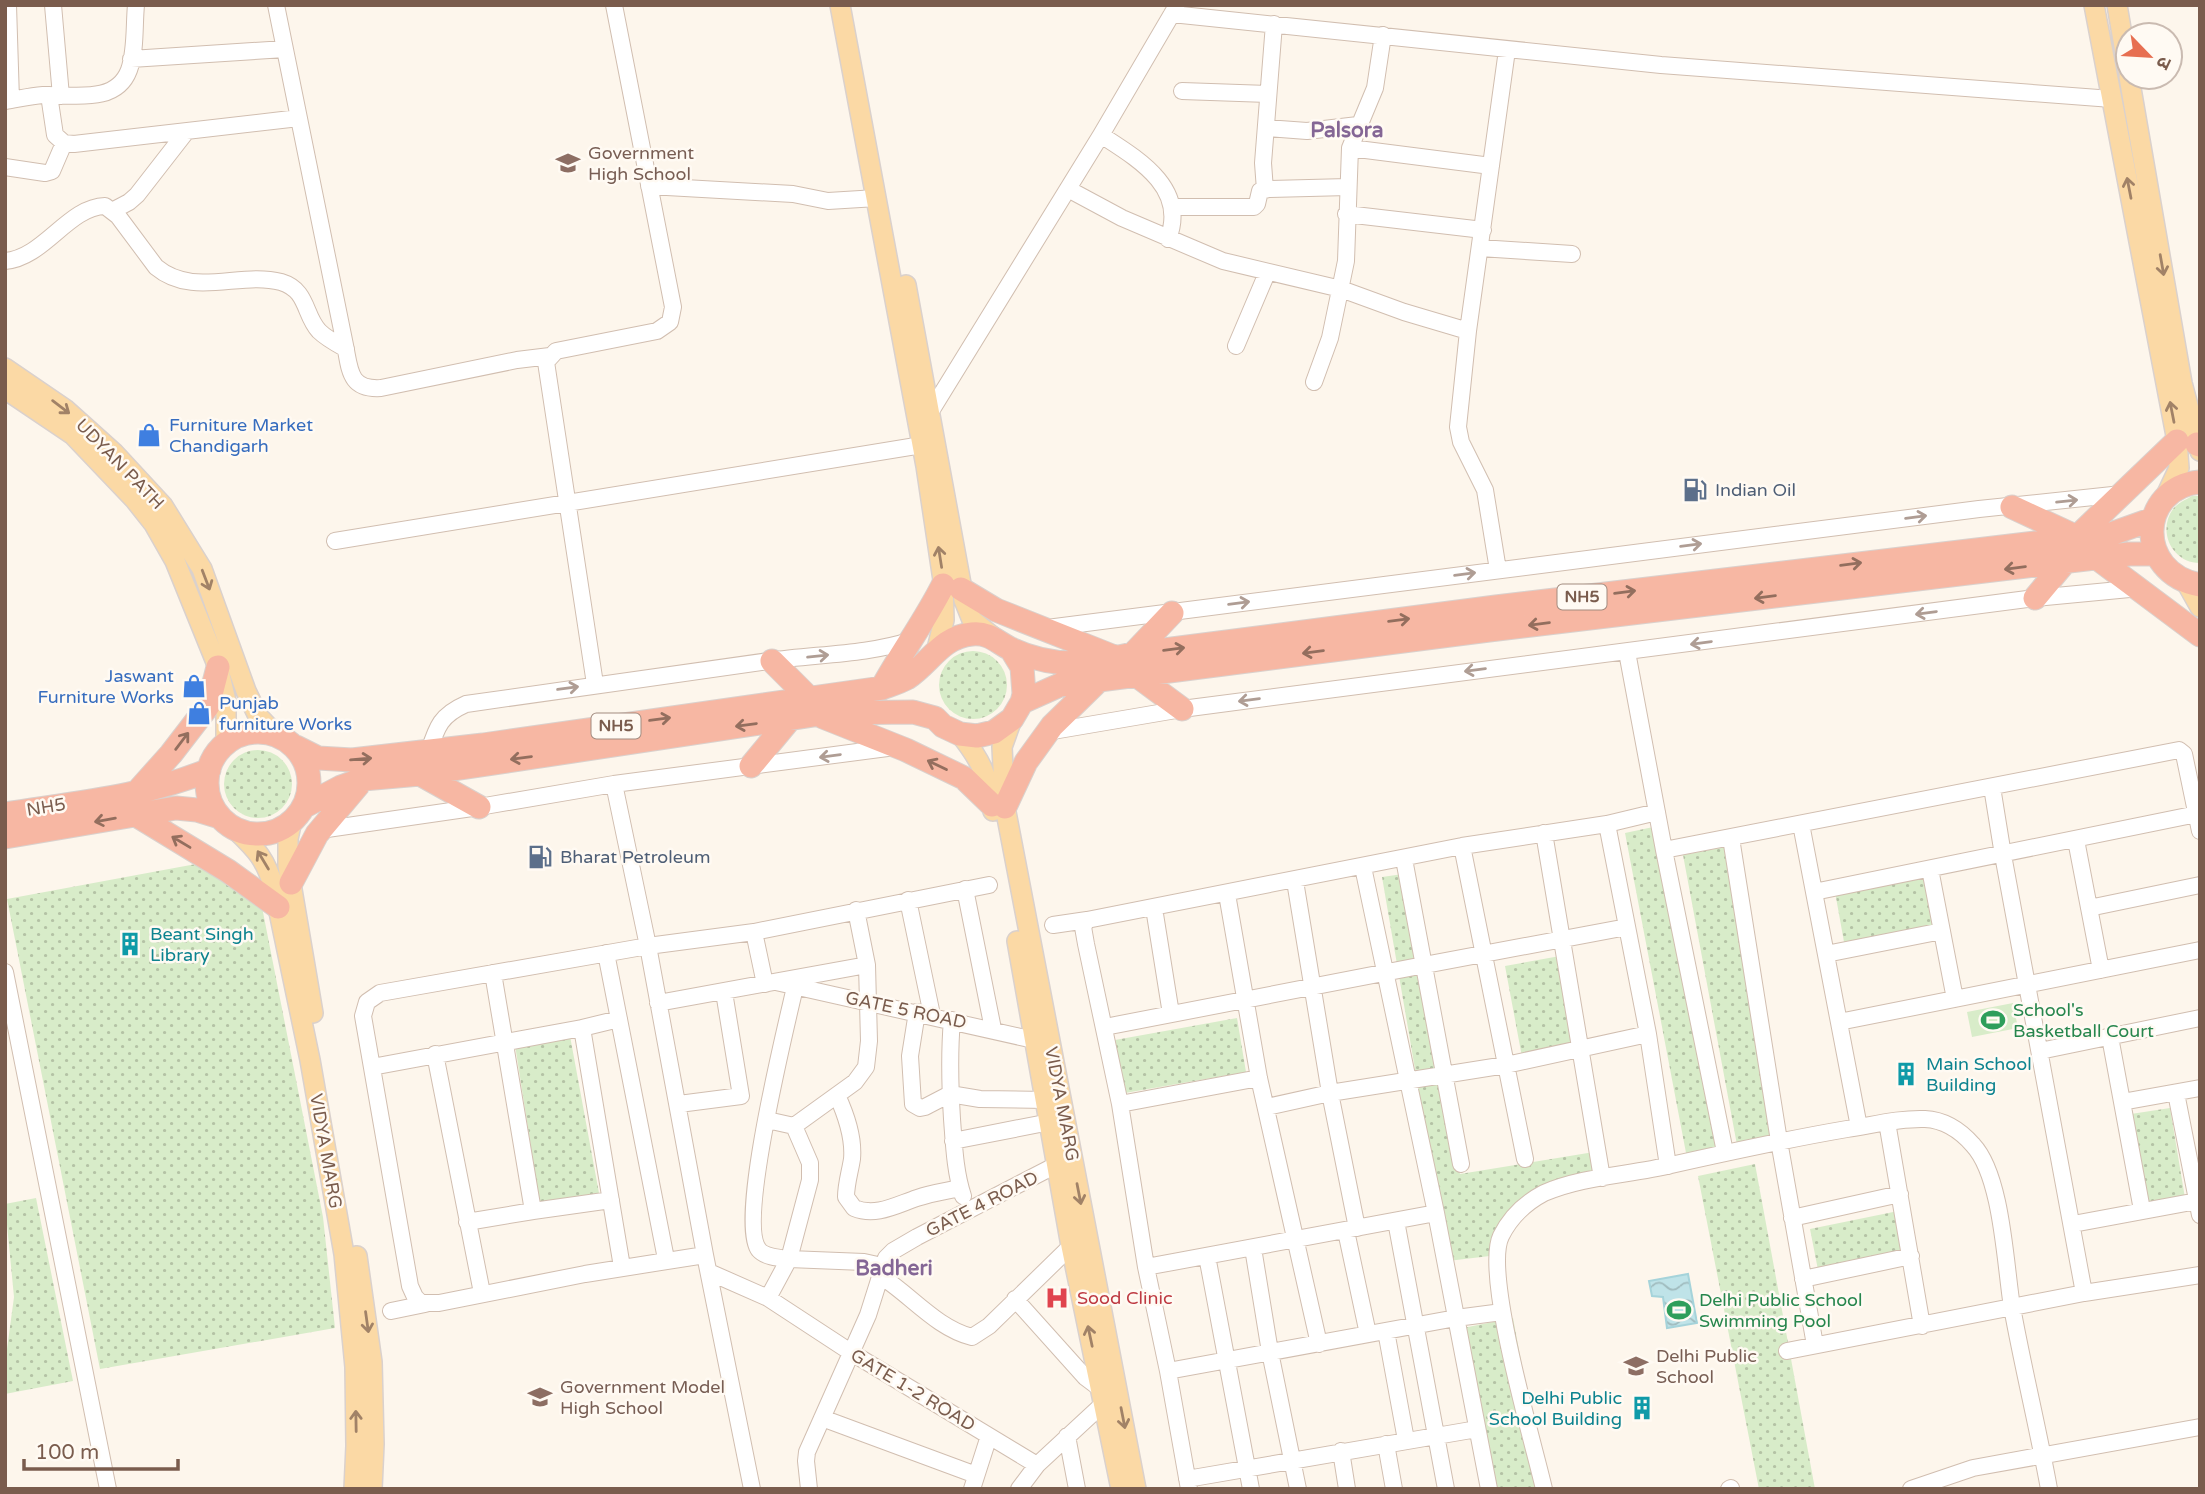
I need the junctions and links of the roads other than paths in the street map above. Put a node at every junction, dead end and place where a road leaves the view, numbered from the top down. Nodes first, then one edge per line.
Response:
1 (8, 5) edge
2 (53, 5) edge
3 (136, 5) edge
4 (276, 5) edge
5 (614, 5) edge
6 (840, 5) edge
7 (852, 5) edge
8 (2094, 5) edge
9 (1175, 10) edge
10 (1274, 24) junction
11 (1383, 36) junction
12 (285, 48) junction
13 (1507, 50) junction
14 (131, 58) junction
15 (1182, 91) dead end
16 (2131, 91) edge
17 (1268, 94) junction
18 (55, 96) junction
19 (2112, 99) junction
20 (8, 100) edge
21 (299, 118) junction
22 (1358, 125) junction
23 (1266, 128) junction
24 (186, 132) junction
25 (1101, 135) junction
26 (64, 143) junction
27 (1350, 148) junction
28 (1491, 166) junction
29 (5, 167) edge
30 (649, 186) junction
31 (1348, 187) junction
32 (1068, 189) junction
33 (1265, 190) junction
34 (877, 198) junction
35 (1172, 207) junction
36 (112, 211) junction
37 (1346, 214) junction
38 (1483, 230) junction
39 (1168, 239) junction
40 (1480, 248) junction
41 (1572, 254) dead end
42 (5, 261) edge
43 (1267, 273) junction
44 (1341, 289) junction
45 (1468, 331) junction
46 (1236, 346) dead end
47 (346, 349) junction
48 (550, 356) junction
49 (5, 368) edge
50 (1314, 382) dead end
51 (5, 389) edge
52 (924, 413) junction
53 (922, 445) junction
54 (2193, 445) edge
55 (2200, 482) edge
56 (2122, 494) junction
57 (569, 502) junction
58 (2012, 506) junction
59 (2158, 510) junction
60 (2077, 537) junction
61 (335, 541) dead end
62 (2156, 555) junction
63 (2097, 558) junction
64 (2064, 562) junction
65 (1499, 570) junction
66 (2193, 583) edge
67 (952, 587) junction
68 (2140, 588) junction
69 (2035, 598) junction
70 (2200, 607) edge
71 (1172, 613) junction
72 (1044, 628) junction
73 (2200, 635) edge
74 (912, 640) junction
75 (1002, 643) junction
76 (1627, 652) junction
77 (933, 654) junction
78 (772, 661) junction
79 (1129, 662) junction
80 (218, 667) junction
81 (1099, 680) junction
82 (595, 684) junction
83 (882, 688) junction
84 (813, 706) junction
85 (1182, 709) junction
86 (1017, 710) junction
87 (790, 719) junction
88 (1047, 732) junction
89 (960, 734) junction
90 (286, 741) junction
91 (226, 743) junction
92 (898, 747) junction
93 (429, 751) junction
94 (751, 766) junction
95 (209, 770) junction
96 (420, 775) junction
97 (363, 779) junction
98 (614, 784) junction
99 (1992, 787) junction
100 (136, 803) junction
101 (998, 806) junction
102 (479, 807) junction
103 (1657, 812) junction
104 (5, 814) edge
105 (297, 814) junction
106 (2197, 814) junction
107 (228, 824) junction
108 (1606, 824) junction
109 (1801, 824) junction
110 (320, 830) junction
111 (2200, 831) edge
112 (1544, 834) junction
113 (5, 837) edge
114 (1731, 838) junction
115 (2076, 840) junction
116 (1462, 846) junction
117 (1664, 850) junction
118 (2003, 855) junction
119 (1404, 859) junction
120 (1363, 867) junction
121 (1930, 869) junction
122 (1295, 881) junction
123 (291, 884) junction
124 (989, 885) dead end
125 (2200, 885) edge
126 (965, 889) junction
127 (1814, 892) junction
128 (1227, 894) junction
129 (908, 900) junction
130 (278, 907) junction
131 (1154, 908) junction
132 (2089, 908) junction
133 (856, 910) junction
134 (1087, 920) junction
135 (1053, 925) dead end
136 (1627, 927) junction
137 (1942, 931) junction
138 (754, 932) junction
139 (1560, 939) junction
140 (648, 946) junction
141 (2200, 950) edge
142 (606, 953) junction
143 (1826, 954) junction
144 (1483, 955) junction
145 (867, 965) junction
146 (1424, 966) junction
147 (2101, 970) junction
148 (5, 972) edge
149 (493, 973) junction
150 (1386, 974) junction
151 (771, 983) junction
152 (2027, 985) junction
153 (795, 987) junction
154 (1313, 988) junction
155 (724, 992) junction
156 (1247, 998) junction
157 (1955, 999) junction
158 (868, 1001) junction
159 (658, 1003) junction
160 (925, 1014) junction
161 (1171, 1014) junction
162 (2200, 1018) edge
163 (619, 1019) junction
164 (952, 1020) junction
165 (1839, 1022) junction
166 (1105, 1027) junction
167 (582, 1028) junction
168 (993, 1029) junction
169 (1648, 1034) junction
170 (2110, 1037) junction
171 (1034, 1040) junction
172 (503, 1043) junction
173 (1579, 1048) junction
174 (2040, 1051) junction
175 (435, 1054) junction
176 (1506, 1065) junction
177 (372, 1068) junction
178 (1444, 1074) junction
179 (1259, 1078) junction
180 (1408, 1079) junction
181 (2200, 1088) edge
182 (1330, 1093) junction
183 (2176, 1093) junction
184 (950, 1094) junction
185 (837, 1095) junction
186 (1046, 1100) junction
187 (2122, 1102) junction
188 (679, 1104) junction
189 (1120, 1104) junction
190 (1267, 1107) junction
191 (767, 1120) junction
192 (1050, 1122) junction
193 (1887, 1122) junction
194 (794, 1126) junction
195 (1859, 1127) junction
196 (953, 1141) junction
197 (1779, 1141) junction
198 (1725, 1152) junction
199 (1525, 1159) dead end
200 (1058, 1164) junction
201 (1461, 1164) dead end
202 (1668, 1166) junction
203 (1602, 1178) junction
204 (960, 1188) junction
205 (1900, 1195) junction
206 (611, 1200) junction
207 (2198, 1208) edge
208 (2142, 1210) junction
209 (533, 1211) junction
210 (967, 1212) junction
211 (1436, 1213) junction
212 (1792, 1218) junction
213 (1396, 1221) junction
214 (467, 1222) junction
215 (2073, 1224) junction
216 (1351, 1229) junction
217 (1294, 1240) junction
218 (1071, 1246) junction
219 (1253, 1248) junction
220 (705, 1255) junction
221 (1207, 1256) junction
222 (1911, 1256) junction
223 (666, 1259) junction
224 (789, 1259) junction
225 (622, 1267) junction
226 (1146, 1267) junction
227 (881, 1271) junction
228 (709, 1272) junction
229 (2200, 1275) edge
230 (1803, 1279) junction
231 (482, 1293) junction
232 (2084, 1293) junction
233 (768, 1298) junction
234 (1014, 1300) junction
235 (425, 1304) junction
236 (2012, 1308) junction
237 (391, 1311) dead end
238 (1502, 1311) junction
239 (1456, 1318) junction
240 (1414, 1326) junction
241 (1922, 1326) junction
242 (1386, 1331) junction
243 (1368, 1334) junction
244 (1319, 1344) junction
245 (1815, 1345) junction
246 (1787, 1351) dead end
247 (1270, 1352) junction
248 (852, 1353) junction
249 (1227, 1361) junction
250 (1168, 1371) junction
251 (1103, 1396) junction
252 (822, 1418) junction
253 (2200, 1427) edge
254 (1478, 1429) junction
255 (1437, 1435) junction
256 (989, 1436) junction
257 (1068, 1436) junction
258 (1406, 1440) junction
259 (1385, 1444) junction
260 (1340, 1451) junction
261 (2043, 1454) junction
262 (1293, 1461) junction
263 (1037, 1465) junction
264 (1247, 1469) junction
265 (974, 1482) edge
266 (1188, 1484) edge
267 (108, 1489) edge
268 (354, 1489) edge
269 (372, 1489) edge
270 (752, 1489) edge
271 (809, 1489) edge
272 (1019, 1489) edge
273 (1077, 1489) edge
274 (1121, 1489) edge
275 (1136, 1489) edge
276 (1251, 1489) edge
277 (1298, 1489) edge
278 (1346, 1489) edge
279 (1394, 1489) edge
280 (1446, 1489) edge
281 (1489, 1489) edge
282 (1544, 1489) edge
283 (1911, 1489) edge
284 (2049, 1489) edge

1 - 20 street
2 - 18 street
3 - 14 street
4 - 12 street
5 - 30 street
6 - 34 main road
7 - 52 main road
8 - 19 main road
9 - 10 street
9 - 25 street
10 - 11 street
10 - 17 street
11 - 13 street
11 - 22 street
12 - 14 street
12 - 21 street
13 - 19 street
13 - 28 street
14 - 18 street
15 - 17 street
16 -> 54 main road
17 - 23 street
18 - 20 street
18 - 26 street
54 -> 19 main road
21 - 24 street
21 - 47 street
22 - 23 street
22 - 27 street
23 - 33 street
24 - 26 street
24 - 36 street
25 - 32 street
25 - 35 street
26 - 29 street
27 - 28 street
27 - 31 street
28 - 38 street
30 - 34 street
30 - 48 street
31 - 33 street
31 - 37 street
32 - 39 street
32 - 52 street
33 - 35 street
34 - 52 main road
35 - 39 street
36 - 42 street
36 - 47 street
37 - 38 street
37 - 44 street
38 - 40 street
39 - 43 street
40 - 41 street
40 - 45 street
43 - 44 street
43 - 46 street
44 - 45 street
44 - 50 street
45 - 65 street
47 - 48 street
48 - 57 street
49 -> 90 main road, UDYAN PATH
51 - 80 main road, UDYAN PATH
52 - 53 main road
52 - 67 main road
53 - 57 street
67 -> 53 main road
54 - 56 highway
54 - 59 main road
55 - 59 highway, NH5
58 -> 56 street
56 - 60 highway
57 - 61 street
57 - 82 street
58 - 60 highway
65 -> 58 street
59 - 60 highway, NH5
59 - 62 highway
79 -> 60 highway, NH5
62 - 63 highway, NH5
62 - 66 highway
63 - 64 highway, NH5
63 - 68 highway
64 - 69 highway
64 -> 79 highway, NH5
71 -> 65 street
66 - 70 main road
67 - 72 highway
67 - 74 highway
67 - 75 main road
67 - 77 main road
68 - 69 street
68 - 73 highway
69 -> 76 street
71 - 72 street
71 - 79 highway
72 - 79 highway
78 -> 74 street
74 - 83 highway
75 - 77 highway, NH5
75 - 79 highway, NH5
75 - 86 highway
76 -> 85 street
76 - 103 street
77 - 83 highway, NH5
78 - 82 street
78 - 84 highway
79 - 81 highway, NH5
79 - 85 highway
80 - 91 main road, UDYAN PATH
100 -> 80 highway
81 - 86 highway, NH5
81 - 88 highway
93 -> 82 street
83 - 84 highway, NH5
84 - 87 highway, NH5 / NH5
84 - 89 highway, NH5 / NH5
84 - 92 highway
93 -> 84 highway, NH5
85 - 88 street
86 - 89 highway, NH5
86 - 101 main road, VIDYA MARG
87 - 94 highway
87 -> 96 highway, NH5 / NH5
88 - 101 highway
89 - 101 main road, VIDYA MARG
90 - 91 highway, NH5
90 -> 93 highway, NH5
90 - 105 highway
91 - 95 highway
92 -> 94 street
101 -> 92 highway
94 - 98 street
95 - 100 highway, NH5 / NH5
95 - 107 highway
96 - 97 highway, NH5 / NH5
96 - 102 highway
97 - 105 highway, NH5 / NH5
97 - 110 highway
98 - 102 street
98 - 140 street
99 - 106 street
99 - 109 street
99 - 118 street
100 - 104 highway, NH5 / NH5
100 - 107 highway, NH5 / NH5
100 -> 113 highway, NH5 / NH5
130 -> 100 highway
101 - 171 main road, VIDYA MARG
101 -> 275 main road, VIDYA MARG
102 - 110 street
103 - 108 street
103 - 117 street
105 - 107 highway, NH5
105 - 123 main road, VIDYA MARG
106 - 111 street
106 - 115 street
130 -> 107 main road, VIDYA MARG
108 - 112 street
108 - 136 street
109 - 114 street
109 - 127 street
110 - 123 highway
112 - 116 street
112 - 139 street
114 - 117 street
114 - 197 street
115 - 118 street
115 - 132 street
116 - 119 street
116 - 144 street
117 - 198 street
118 - 121 street
118 - 152 street
119 - 120 street
119 - 146 street
120 - 122 street
120 - 150 street
121 - 127 street
121 - 137 street
122 - 128 street
122 - 154 street
123 -> 269 main road, VIDYA MARG
124 - 126 street
125 - 132 street
126 - 129 street
126 - 168 street
127 - 143 street
128 - 131 street
128 - 156 street
129 - 133 street
129 - 160 street
268 -> 130 main road, VIDYA MARG
131 - 134 street
131 - 161 street
132 - 147 street
133 - 138 street
133 - 145 street
134 - 135 street
134 - 166 street
136 - 139 street
136 - 169 street
137 - 143 street
137 - 157 street
138 - 140 street
138 - 151 street
139 - 144 street
139 - 173 street
140 - 142 street
140 - 159 street
141 - 147 street
142 - 149 street
142 - 163 street
143 - 165 street
144 - 146 street
144 - 176 street
145 - 151 street
145 - 158 street
146 - 150 street
146 - 178 street
147 - 152 street
148 - 267 street
149 - 172 street
149 - 177 street
150 - 154 street
150 - 180 street
151 - 153 street, GATE 5 ROAD
151 - 155 street
152 - 157 street
152 - 174 street
153 - 158 street, GATE 5 ROAD
153 - 191 street
154 - 156 street
154 - 182 street
155 - 159 street
155 - 188 street
156 - 161 street
156 - 179 street
157 - 165 street
158 - 160 street, GATE 5 ROAD
158 - 185 street
159 - 188 street
160 - 164 street, GATE 5 ROAD
160 - 184 street
161 - 166 street
162 - 170 street
163 - 167 street
163 - 223 street
164 - 168 street, GATE 5 ROAD
164 - 184 street
165 - 195 street
166 - 189 street
167 - 172 street
167 - 206 street
168 - 171 street, GATE 5 ROAD
169 - 173 street
169 - 202 street
170 - 174 street
170 - 187 street
171 - 186 main road, VIDYA MARG
172 - 175 street
172 - 209 street
173 - 176 street
173 - 203 street
174 - 215 street
175 - 177 street
175 - 214 street
176 - 178 street
176 - 199 street
177 - 235 street
178 - 180 street
178 - 201 street
179 - 189 street
179 - 190 street
180 - 182 street
180 - 211 street
181 - 183 street
182 - 190 street
182 - 216 street
183 - 187 street
183 - 207 street
184 - 186 street
184 - 196 street
185 - 194 street
185 - 204 street
186 - 192 main road, VIDYA MARG
187 - 208 street
188 - 220 street
189 - 226 street
190 - 217 street
191 - 194 street
191 - 224 street
192 - 196 street
192 - 200 main road, VIDYA MARG
193 - 195 street
193 - 205 street
193 - 236 street
194 - 224 street
195 - 197 street
196 - 204 street
197 - 198 street
197 - 212 street
198 - 202 street
200 - 210 street, GATE 4 ROAD
200 - 218 main road, VIDYA MARG
202 - 203 street
203 - 238 street
204 - 210 street
205 - 212 street
205 - 222 street
206 - 209 street
206 - 225 street
207 - 208 street
208 - 215 street
209 - 214 street
210 - 227 street, GATE 4 ROAD
211 - 213 street
211 - 239 street
212 - 230 street
213 - 216 street
213 - 240 street
214 - 231 street
215 - 232 street
216 - 217 street
216 - 243 street
217 - 219 street
217 - 244 street
218 - 234 street
251 -> 218 main road, VIDYA MARG
219 - 221 street
219 - 247 street
220 - 223 street
220 - 228 street
221 - 226 street
221 - 249 street
222 - 230 street
222 - 241 street
223 - 225 street
224 - 227 street
224 - 233 street
225 - 231 street
226 - 250 street
227 - 234 street
227 - 248 street
228 - 233 street, GATE 1-2 ROAD
228 - 270 street
229 - 232 street
230 - 245 street
231 - 235 street
232 - 236 street
233 - 248 street, GATE 1-2 ROAD
234 - 251 street
235 - 237 street
236 - 241 street
236 - 261 street
238 - 239 street
238 - 282 street
239 - 240 street
239 - 254 street
240 - 242 street
240 - 255 street
241 - 245 street
242 - 243 street
242 - 258 street
243 - 244 street
244 - 247 street
245 - 246 street
247 - 249 street
247 - 262 street
248 - 252 street
248 - 256 street, GATE 1-2 ROAD
249 - 250 street
249 - 264 street
250 - 266 street
251 - 257 street
251 - 274 main road, VIDYA MARG
252 - 265 street
252 - 271 street
253 - 261 street
254 - 255 street
254 - 281 street
255 - 258 street
255 - 280 street
256 - 263 street, GATE 1-2 ROAD
256 - 265 street
257 - 263 street
257 - 273 street
258 - 259 street
259 - 260 street
259 - 279 street
260 - 262 street
260 - 278 street
261 - 283 street
261 - 284 street
262 - 264 street
262 - 277 street
263 - 272 street
264 - 266 street
264 - 276 street

